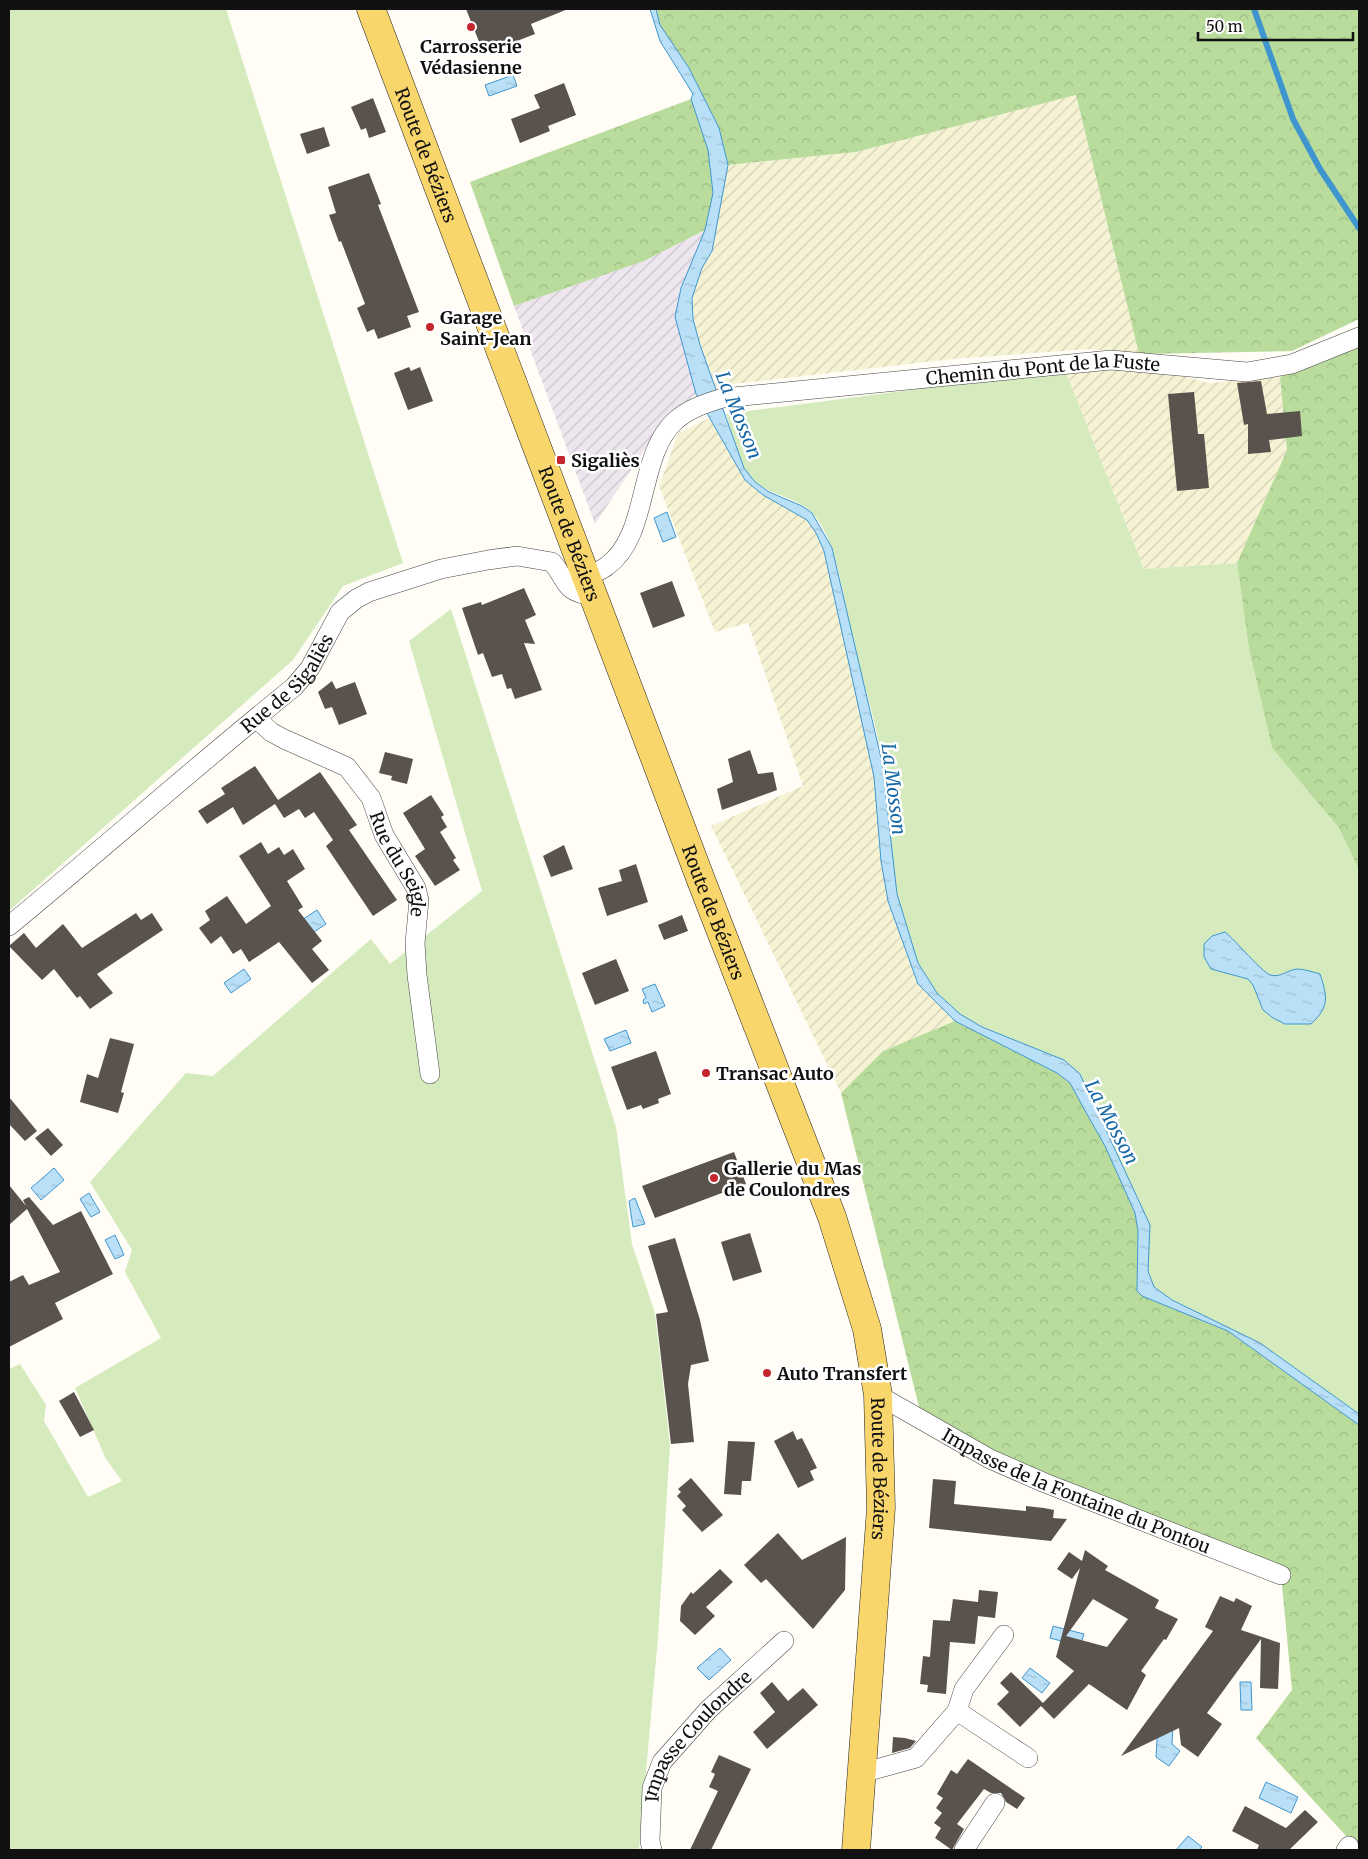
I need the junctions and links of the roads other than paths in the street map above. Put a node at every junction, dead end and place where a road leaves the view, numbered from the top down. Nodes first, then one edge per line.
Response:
1 (370, 9) edge
2 (1359, 337) edge
3 (589, 586) junction
4 (256, 718) junction
5 (9, 926) edge
6 (430, 1074) dead end
7 (878, 1395) junction
8 (1281, 1575) dead end
9 (1004, 1635) dead end
10 (784, 1640) dead end
11 (957, 1711) junction
12 (1028, 1758) dead end
13 (862, 1773) junction
14 (995, 1803) dead end
15 (652, 1850) edge
16 (856, 1850) edge
17 (964, 1850) edge

1 - 3 main road, Route de Béziers
2 - 3 street, Chemin du Pont de la Fuste
3 - 4 street, Rue de Sigaliès
3 - 7 main road, Route de Béziers
4 - 5 street, Rue de Sigaliès
4 - 6 street, Rue du Seigle
7 - 8 street, Impasse de la Fontaine du Pontou
7 - 13 main road, Route de Béziers
9 - 11 street
10 - 15 street, Impasse Coulondre
11 - 12 street
11 - 13 street
13 - 16 main road, Route de Béziers
14 - 17 street

